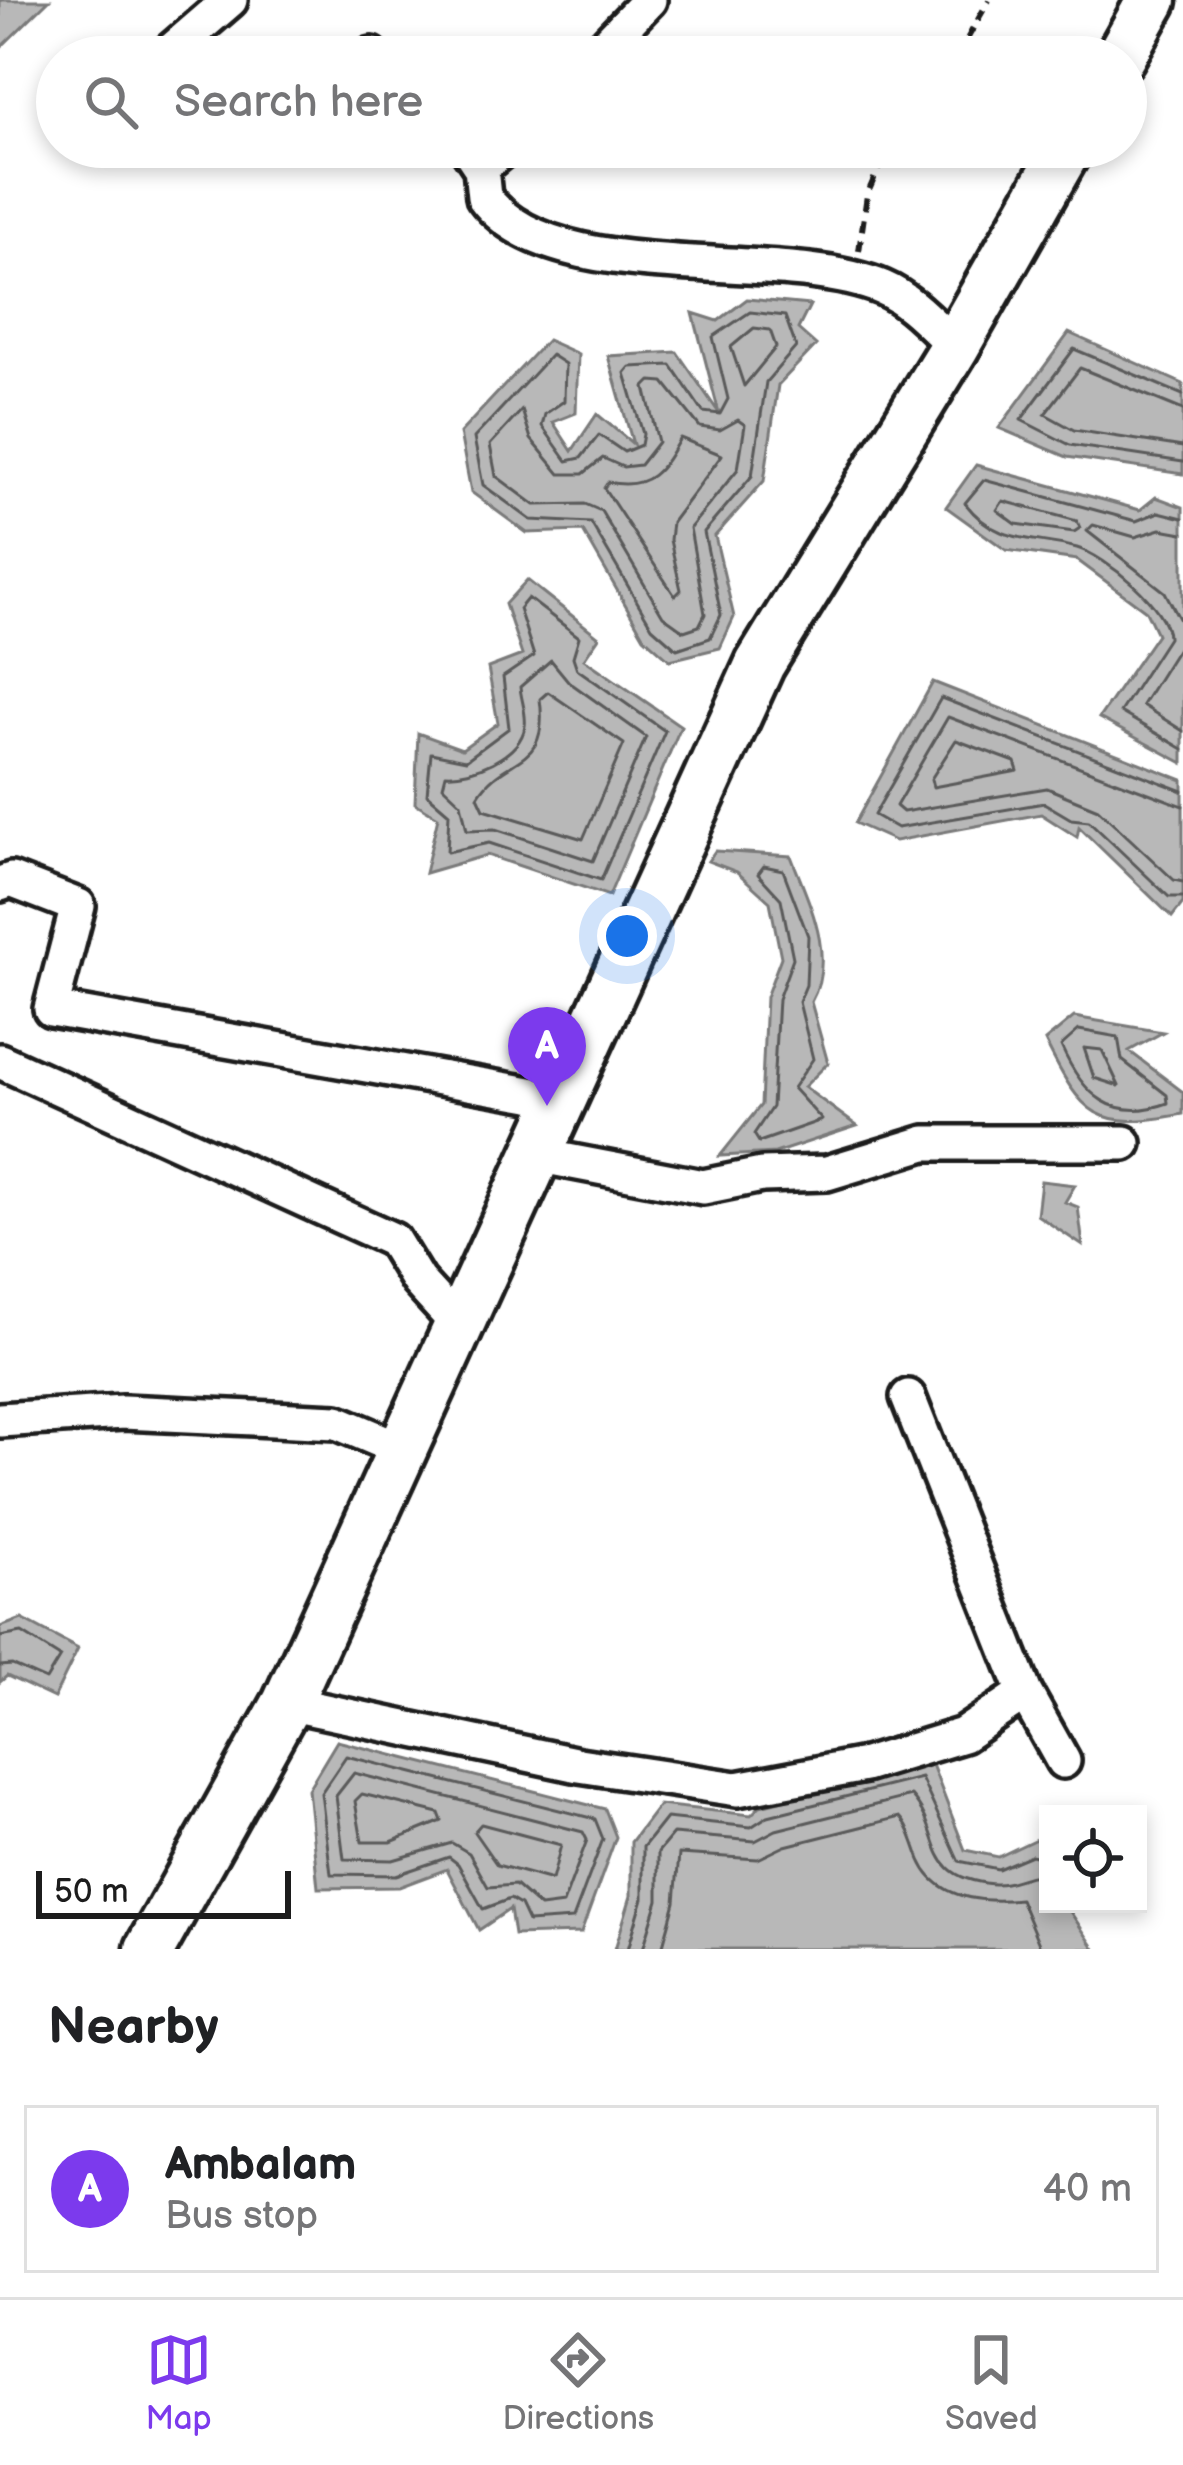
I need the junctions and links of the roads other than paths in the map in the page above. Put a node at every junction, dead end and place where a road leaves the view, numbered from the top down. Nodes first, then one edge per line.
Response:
1 (230, 0) edge
2 (649, 0) edge
3 (1152, 0) edge
4 (188, 36) edge
5 (614, 36) edge
6 (1132, 36) edge
7 (482, 168) edge
8 (1057, 168) edge
9 (956, 346) junction
10 (0, 884) edge
11 (0, 1061) edge
12 (564, 1100) junction
13 (1124, 1143) dead end
14 (536, 1156) junction
15 (461, 1328) junction
16 (908, 1396) dead end
17 (0, 1420) edge
18 (405, 1451) junction
19 (1025, 1693) junction
20 (287, 1703) junction
21 (1063, 1761) dead end
22 (150, 1949) edge

1 - 4 street
2 - 5 street
3 - 6 main road
7 - 9 street
8 - 9 main road
9 - 12 main road
10 - 12 street
11 - 15 street
12 - 14 main road
13 - 14 street
14 - 15 main road
15 - 18 main road
16 - 19 street
17 - 18 street
18 - 20 main road
19 - 20 street
19 - 21 street
20 - 22 main road

